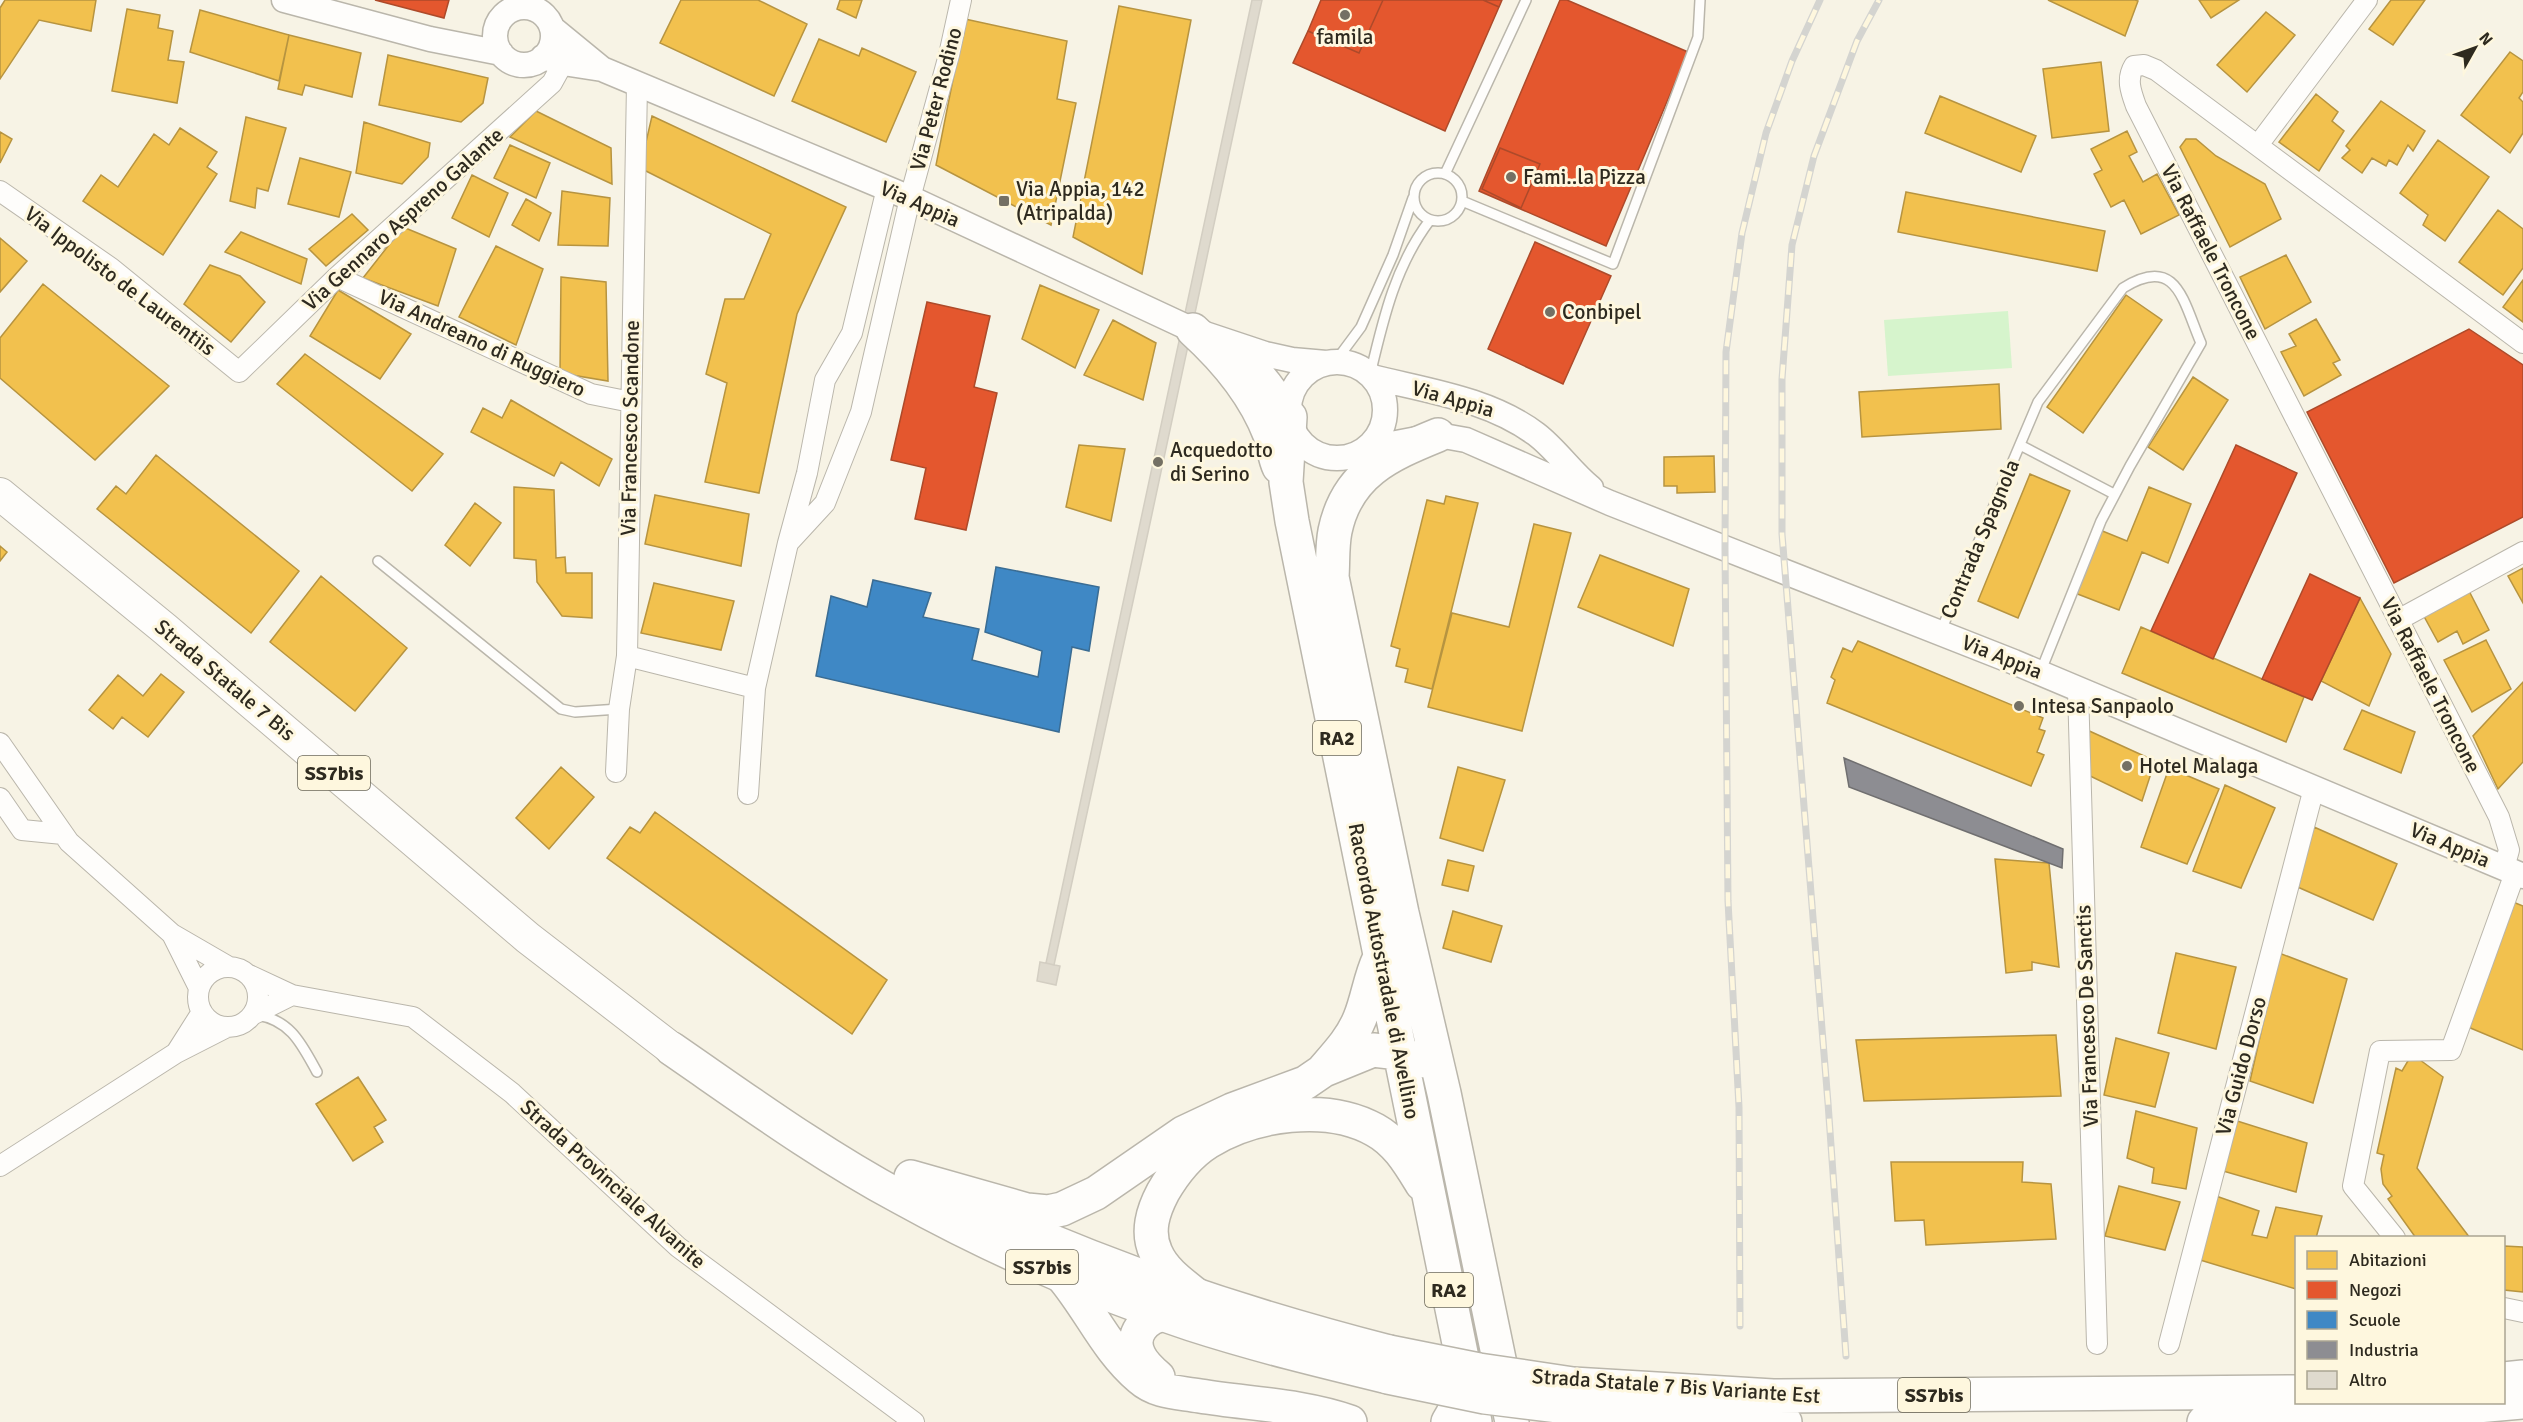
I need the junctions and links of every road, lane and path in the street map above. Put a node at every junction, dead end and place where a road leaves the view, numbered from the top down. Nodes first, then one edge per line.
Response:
1 (284, 0) edge
2 (961, 0) edge
3 (1526, 0) edge
4 (1700, 0) edge
5 (2367, 0) edge
6 (528, 4) edge
7 (500, 26) edge
8 (552, 28) junction
9 (553, 60) junction
10 (602, 69) junction
11 (637, 84) junction
12 (2258, 145) junction
13 (1445, 174) junction
14 (887, 188) junction
15 (0, 191) edge
16 (910, 198) junction
17 (1413, 198) junction
18 (1462, 201) junction
19 (1430, 220) junction
20 (337, 277) junction
21 (1193, 330) junction
22 (2523, 342) edge
23 (847, 344) junction
24 (1234, 345) junction
25 (877, 347) junction
26 (1330, 363) junction
27 (239, 372) joint
28 (1371, 376) junction
29 (631, 402) junction
30 (1290, 415) junction
31 (1438, 435) junction
32 (2020, 445) junction
33 (1362, 451) junction
34 (1286, 482) junction
35 (0, 494) edge
36 (2114, 494) junction
37 (1610, 503) junction
38 (788, 543) junction
39 (2523, 552) edge
40 (378, 561) dead end
41 (1332, 577) junction
42 (2398, 620) junction
43 (1940, 633) junction
44 (627, 656) junction
45 (2040, 673) junction
46 (755, 688) junction
47 (2078, 688) junction
48 (619, 710) junction
49 (0, 743) edge
50 (616, 772) dead end
51 (2314, 788) junction
52 (748, 794) dead end
53 (0, 798) edge
54 (63, 834) junction
55 (2514, 872) edge
56 (172, 934) junction
57 (1381, 954) junction
58 (229, 966) junction
59 (249, 975) junction
60 (199, 988) junction
61 (292, 995) junction
62 (202, 1012) junction
63 (252, 1015) junction
64 (227, 1027) junction
65 (672, 1048) joint
66 (176, 1053) junction
67 (1399, 1053) junction
68 (1324, 1070) junction
69 (317, 1072) dead end
70 (0, 1166) edge
71 (905, 1187) junction
72 (1431, 1200) junction
73 (2393, 1236) edge
74 (1062, 1276) junction
75 (1200, 1298) junction
76 (1488, 1305) junction
77 (2505, 1308) edge
78 (2523, 1312) edge
79 (1165, 1314) junction
80 (2097, 1344) dead end
81 (2169, 1344) dead end
82 (1389, 1364) junction
83 (2523, 1377) edge
84 (2505, 1379) edge
85 (1466, 1380) junction
86 (2295, 1392) edge
87 (1182, 1393) junction
88 (2523, 1402) edge
89 (2500, 1404) edge
90 (2505, 1404) edge
91 (1579, 1405) edge
92 (2290, 1420) edge
93 (914, 1422) edge
94 (1350, 1422) edge
95 (1449, 1422) edge
96 (1475, 1422) edge
97 (1512, 1422) edge
98 (1758, 1422) edge
99 (1785, 1422) edge
100 (2204, 1422) edge

1 - 7 street
2 - 16 street, Via Peter Rodino
3 - 13 lane
4 - 18 lane
5 - 12 street
6 - 7 street
6 - 8 street
7 - 9 street
8 - 9 street
8 - 10 street, Via Appia
9 - 10 street, Via Appia
9 - 20 street, Via Gennaro Aspreno Galante
10 - 11 street, Via Appia
11 - 14 street, Via Appia
11 - 29 street, Via Francesco Scandone
12 - 22 street, Via Raffaele Troncone
12 - 42 street, Via Raffaele Troncone
13 - 17 lane
13 - 18 lane
14 - 16 street, Via Appia
14 - 23 street
15 - 27 street, Via Ippolisto de Laurentiis
16 - 21 street, Via Appia
16 - 25 street, Via Peter Rodino
17 - 19 lane
17 - 26 lane
18 - 19 lane
19 - 28 lane
20 - 27 street, Via Gennaro Aspreno Galante
20 - 29 street, Via Andreano di Ruggiero
21 - 24 street, Via Appia
21 - 34 highway
23 - 25 street
23 - 38 street
24 - 26 street, Via Appia
24 - 30 street, Via Appia
25 - 38 street, Via Peter Rodino
26 - 28 street, Via Appia
26 - 30 street
28 - 33 street, Via Appia
28 - 37 street, Via Appia
29 - 44 street, Via Francesco Scandone
30 - 33 street, Via Appia
30 - 34 highway
31 - 33 street, Via Appia
31 - 37 street, Via Appia
31 - 41 highway
32 - 36 lane, Contrada Spagnola
32 - 36 lane, Contrada Spagnola
32 - 43 lane, Contrada Spagnola
33 - 41 highway
34 - 57 highway, Raccordo Autostradale di Avellino / RA2
35 - 65 main road, Strada Statale 7 Bis / SS7bis
36 - 45 lane, Contrada Spagnola
37 - 43 street, Via Appia
38 - 46 street
39 - 42 street
40 - 48 lane
41 - 76 highway, Raccordo Autostradale di Avellino / RA2
42 - 55 street, Via Raffaele Troncone
43 - 45 street, Via Appia
44 - 46 street
44 - 48 street, Via Francesco Scandone
45 - 47 street, Via Appia
46 - 52 street
47 - 51 street, Via Appia
47 - 80 street, Via Francesco De Sanctis
48 - 50 street, Via Francesco Scandone
49 - 54 street
51 - 55 street, Via Appia
51 - 81 street, Via Guido Dorso
53 - 54 street
54 - 56 street
55 - 73 street, Via Raffaele Troncone
56 - 58 street
56 - 60 street
57 - 67 highway, Raccordo Autostradale di Avellino / RA2
57 - 68 highway
58 - 59 street
58 - 60 street
59 - 61 street, Strada Provinciale Alvanite
59 - 63 street
60 - 62 street
61 - 63 street
61 - 93 street, Strada Provinciale Alvanite
62 - 64 street
62 - 66 street
63 - 64 street
63 - 69 lane
64 - 66 street
65 - 71 highway, SS7bis
66 - 70 street
67 - 68 highway
67 - 72 highway, Raccordo Autostradale di Avellino / RA2
67 - 76 highway
68 - 71 highway
71 - 74 highway, Strada Statale 7 Bis Variante Est / SS7bis
71 - 75 highway, Strada Statale 7 Bis Variante Est / SS7bis
72 - 75 highway
72 - 85 highway, Raccordo Autostradale di Avellino / RA2
74 - 79 highway, Strada Statale 7 Bis Variante Est / SS7bis
74 - 87 highway
75 - 82 highway, Strada Statale 7 Bis Variante Est / SS7bis
76 - 97 highway, Raccordo Autostradale di Avellino / RA2
77 - 78 street
79 - 82 highway, Strada Statale 7 Bis Variante Est / SS7bis
79 - 87 highway
82 - 91 highway, Strada Statale 7 Bis Variante Est / SS7bis, bridge
83 - 84 highway
85 - 95 highway
85 - 96 highway, Raccordo Autostradale di Avellino / RA2
86 - 91 highway, Strada Statale 7 Bis Variante Est / SS7bis
87 - 94 highway
88 - 90 highway
89 - 92 highway
91 - 98 highway, Strada Statale 7 Bis Variante Est / SS7bis
92 - 100 highway
98 - 99 highway, Strada Statale 7 Bis Variante Est / SS7bis

